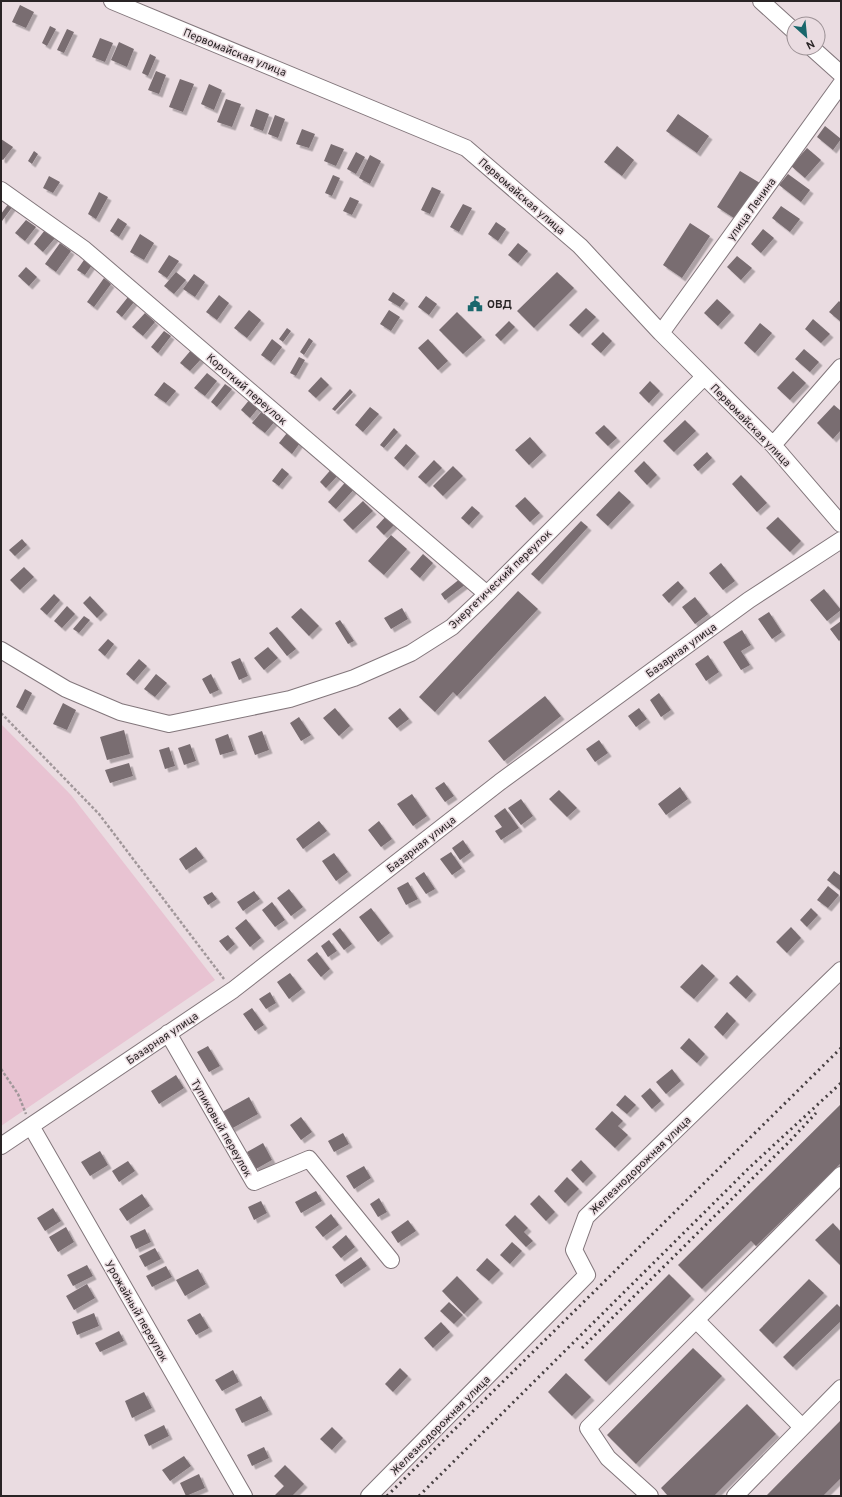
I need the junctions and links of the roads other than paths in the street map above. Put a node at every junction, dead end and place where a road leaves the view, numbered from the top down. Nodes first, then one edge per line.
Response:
1 (112, 1) edge
2 (761, 1) edge
3 (786, 24) edge
4 (821, 56) edge
5 (841, 74) edge
6 (841, 84) edge
7 (1, 190) edge
8 (661, 333) junction
9 (841, 367) edge
10 (704, 377) junction
11 (773, 445) junction
12 (841, 524) edge
13 (841, 540) edge
14 (487, 594) junction
15 (1, 650) edge
16 (841, 970) edge
17 (168, 1033) junction
18 (31, 1126) junction
19 (1, 1146) edge
20 (841, 1174) edge
21 (391, 1260) dead end
22 (696, 1320) junction
23 (841, 1388) edge
24 (802, 1427) junction
25 (244, 1496) edge
26 (369, 1496) edge
27 (650, 1496) edge
28 (735, 1496) edge

1 - 8 street, Первомайская улица
2 - 3 street
4 - 5 street
6 - 8 street, улица Ленина
7 - 14 street, Короткий переулок
8 - 10 street, Первомайская улица
9 - 11 street
10 - 11 street, Первомайская улица
10 - 14 street, Энергетический переулок
11 - 12 street, Первомайская улица
13 - 17 street, Базарная улица
14 - 15 street, Энергетический переулок
16 - 26 street, Железнодорожная улица
17 - 18 street, Базарная улица
17 - 21 street, Тупиковый переулок
18 - 19 street, Базарная улица
18 - 25 street, Урожайный переулок
20 - 22 street
22 - 24 street
22 - 27 street
23 - 24 street
24 - 28 street

